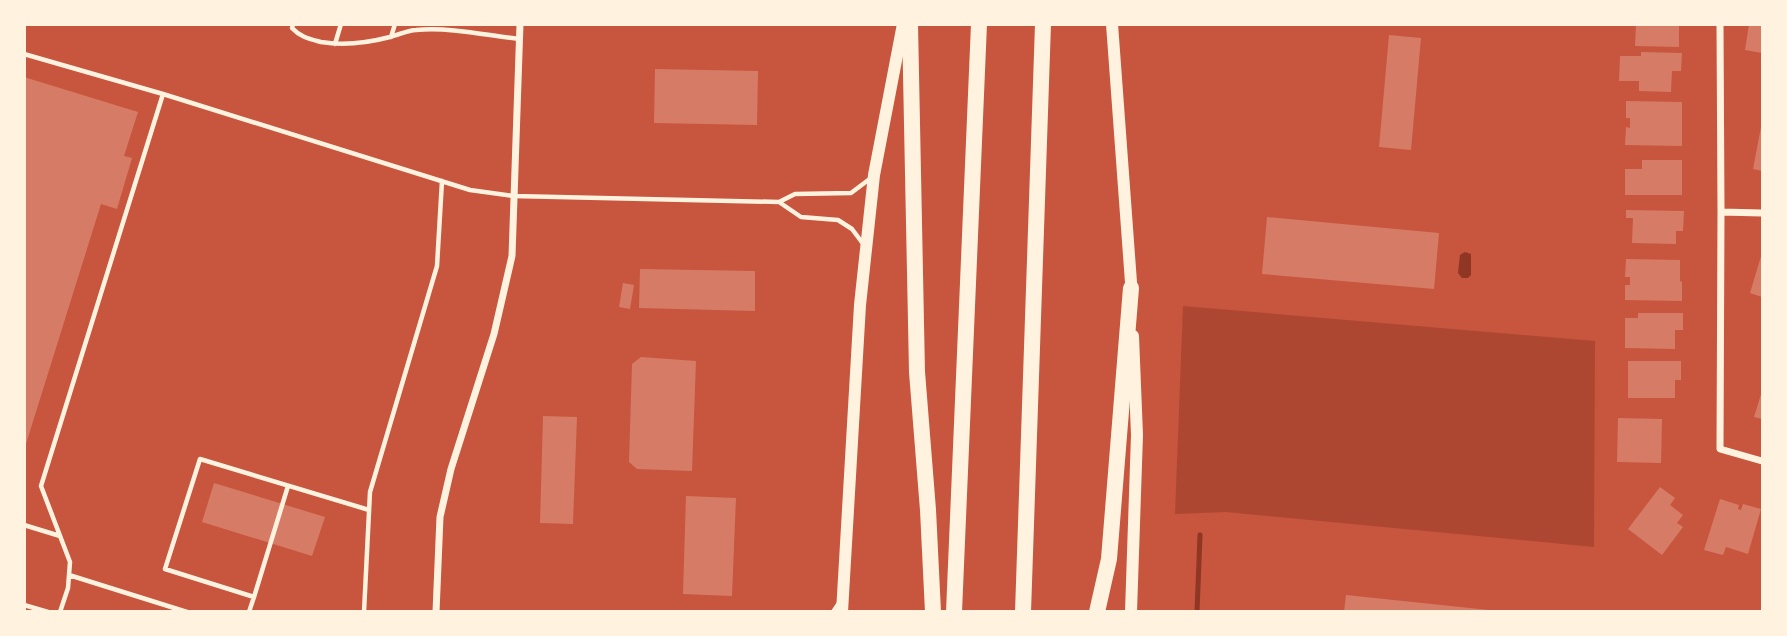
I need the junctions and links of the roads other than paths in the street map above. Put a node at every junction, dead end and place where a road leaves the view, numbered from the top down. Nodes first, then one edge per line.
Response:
1 (293, 24) edge
2 (341, 24) edge
3 (395, 24) edge
4 (520, 24) edge
5 (903, 24) edge
6 (910, 24) edge
7 (979, 24) edge
8 (1043, 24) edge
9 (1112, 24) edge
10 (1720, 24) edge
11 (449, 27) edge
12 (391, 37) junction
13 (520, 39) junction
14 (335, 44) junction
15 (24, 54) edge
16 (163, 94) junction
17 (874, 175) junction
18 (442, 181) junction
19 (514, 196) junction
20 (779, 202) junction
21 (1721, 212) junction
22 (1762, 213) edge
23 (866, 248) junction
24 (1131, 289) junction
25 (1762, 461) edge
26 (288, 486) junction
27 (369, 510) junction
28 (24, 525) edge
29 (60, 536) junction
30 (69, 575) junction
31 (843, 596) junction
32 (254, 597) junction
33 (24, 605) edge
34 (48, 611) edge
35 (60, 611) edge
36 (187, 611) edge
37 (249, 611) edge
38 (364, 611) edge
39 (436, 611) edge
40 (833, 611) edge
41 (842, 611) edge
42 (933, 611) edge
43 (954, 611) edge
44 (1023, 611) edge
45 (1097, 611) edge
46 (1131, 611) edge

1 - 14 lane
2 - 14 lane
3 - 12 lane
4 - 13 street
5 - 17 main road
6 - 42 highway
7 - 43 highway
8 - 44 highway
9 - 24 main road
10 - 21 street
11 - 12 lane
11 - 13 lane
12 - 14 lane
13 - 19 street
15 - 16 lane
16 - 18 lane
16 - 29 lane
17 - 20 lane
17 - 23 main road
18 - 19 lane
18 - 27 lane
19 - 20 lane
19 - 39 street
20 - 23 lane
21 - 22 street
21 - 25 street
23 - 31 main road
24 - 45 highway
24 - 46 main road
26 - 27 lane
26 - 32 lane
26 - 32 lane
27 - 38 lane
28 - 29 lane
29 - 30 lane
30 - 35 lane
30 - 36 lane
31 - 40 lane
31 - 41 main road
32 - 37 lane
33 - 34 lane

